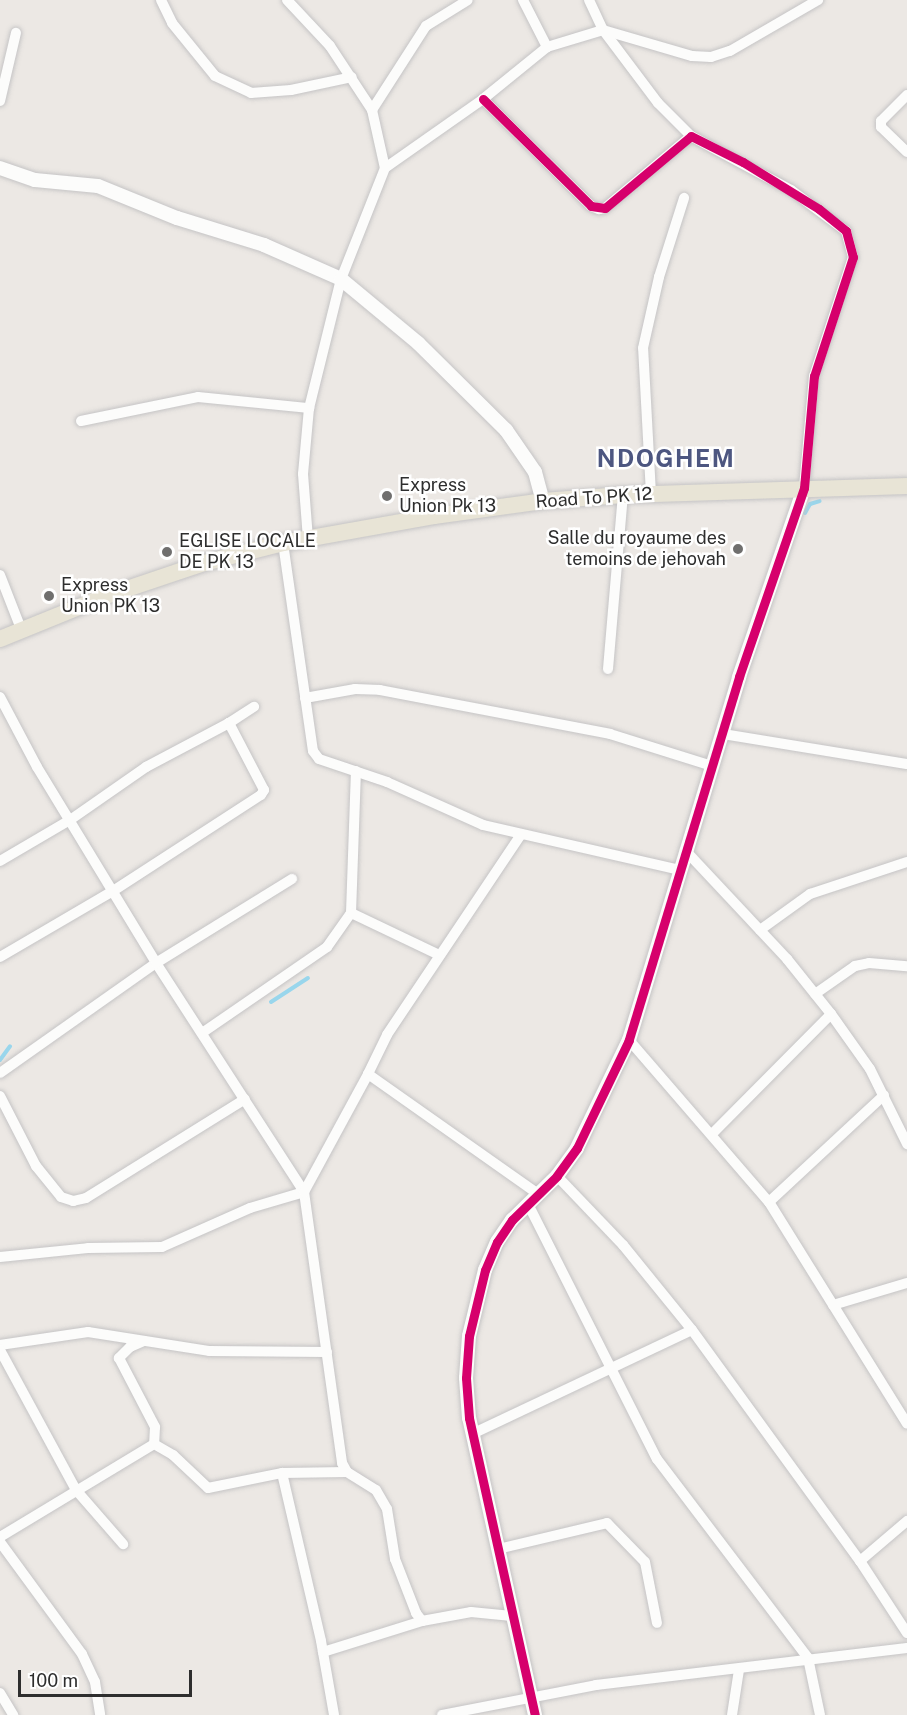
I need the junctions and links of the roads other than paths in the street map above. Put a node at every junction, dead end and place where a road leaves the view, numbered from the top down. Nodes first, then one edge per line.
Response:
1 (161, 0) edge
2 (287, 0) edge
3 (468, 0) edge
4 (523, 0) edge
5 (589, 0) edge
6 (818, 0) edge
7 (603, 30) junction
8 (16, 33) dead end
9 (547, 47) junction
10 (352, 77) junction
11 (907, 95) edge
12 (483, 99) junction
13 (0, 101) edge
14 (372, 110) junction
15 (690, 136) junction
16 (907, 152) edge
17 (0, 168) edge
18 (385, 168) junction
19 (684, 198) dead end
20 (340, 279) junction
21 (309, 408) junction
22 (81, 421) dead end
23 (907, 486) edge
24 (804, 488) junction
25 (651, 494) junction
26 (623, 495) junction
27 (543, 501) junction
28 (308, 538) junction
29 (284, 543) junction
30 (0, 575) edge
31 (21, 629) junction
32 (0, 639) edge
33 (608, 669) dead end
34 (0, 697) edge
35 (305, 698) junction
36 (254, 707) dead end
37 (229, 723) junction
38 (723, 734) junction
39 (907, 764) edge
40 (712, 766) junction
41 (356, 771) junction
42 (70, 820) junction
43 (520, 836) junction
44 (685, 849) junction
45 (0, 861) edge
46 (907, 862) edge
47 (679, 870) junction
48 (292, 879) dead end
49 (112, 891) junction
50 (351, 913) junction
51 (760, 930) junction
52 (439, 955) junction
53 (0, 957) edge
54 (156, 963) junction
55 (907, 966) edge
56 (815, 994) junction
57 (831, 1014) junction
58 (202, 1033) junction
59 (629, 1040) junction
60 (0, 1073) edge
61 (368, 1074) junction
62 (884, 1095) junction
63 (0, 1096) edge
64 (245, 1099) junction
65 (892, 1113) junction
66 (907, 1116) edge
67 (712, 1134) junction
68 (907, 1144) edge
69 (557, 1176) junction
70 (304, 1192) junction
71 (533, 1199) junction
72 (769, 1202) junction
73 (0, 1257) edge
74 (907, 1283) edge
75 (833, 1305) junction
76 (692, 1330) junction
77 (144, 1341) junction
78 (0, 1345) edge
79 (0, 1350) edge
80 (327, 1352) junction
81 (611, 1369) junction
82 (907, 1424) edge
83 (472, 1434) junction
84 (154, 1444) junction
85 (347, 1472) junction
86 (282, 1473) junction
87 (76, 1490) junction
88 (907, 1521) edge
89 (0, 1537) edge
90 (0, 1542) edge
91 (123, 1544) dead end
92 (498, 1549) junction
93 (860, 1561) junction
94 (512, 1617) junction
95 (422, 1621) junction
96 (657, 1623) dead end
97 (907, 1633) edge
98 (907, 1648) edge
99 (323, 1652) junction
100 (808, 1658) junction
101 (739, 1670) junction
102 (0, 1693) edge
103 (532, 1698) junction
104 (13, 1715) edge
105 (100, 1715) edge
106 (334, 1715) edge
107 (442, 1715) edge
108 (535, 1715) edge
109 (732, 1715) edge
110 (820, 1715) edge

1 - 10 street
2 - 10 street
3 - 14 street
4 - 9 street
5 - 7 street
6 - 7 street
7 - 9 street
7 - 15 street
8 - 13 street
9 - 12 street
10 - 14 street
11 - 16 street
12 - 15 street
12 - 18 street
14 - 18 street
15 - 24 street
17 - 20 street
18 - 20 street
19 - 25 street
20 - 21 street
20 - 27 street
21 - 22 street
21 - 28 street
23 - 24 main road, Road To PK 12
24 - 25 main road, Road To PK 12
24 - 38 street
25 - 26 main road, Road To PK 12
26 - 27 main road, Road To PK 12
26 - 33 street
27 - 28 main road, Road To PK 12
28 - 29 main road, Road To PK 12
29 - 31 main road, Road To PK 12
29 - 35 street
30 - 31 street
31 - 32 main road, Road To PK 12
34 - 42 street
35 - 40 street
35 - 41 street
36 - 37 street
37 - 42 street
37 - 49 street
38 - 39 street
38 - 40 street
40 - 44 street
41 - 43 street
41 - 50 street
42 - 45 street
42 - 49 street
43 - 47 street
43 - 52 street
44 - 47 street
44 - 51 street
46 - 51 street
47 - 59 street
48 - 54 street
49 - 53 street
49 - 54 street
50 - 52 street
50 - 58 street
51 - 56 street
52 - 61 street
54 - 58 street
54 - 60 street
55 - 56 street
56 - 57 street
57 - 62 street
57 - 67 street
58 - 64 street
59 - 67 street
59 - 69 street
61 - 70 street
61 - 71 street
62 - 65 street
62 - 72 street
63 - 64 street
64 - 70 street
65 - 66 street
65 - 68 street
67 - 72 street
69 - 71 street
69 - 76 street
70 - 73 street
70 - 80 street
71 - 81 street
71 - 83 street
72 - 75 street
74 - 75 street
75 - 82 street
76 - 81 street
76 - 93 street
77 - 78 street
77 - 80 street
77 - 84 street
79 - 87 street
80 - 85 street
81 - 83 street
81 - 100 street
83 - 92 street
84 - 86 street
84 - 87 street
85 - 86 street
85 - 95 street
86 - 99 street
87 - 89 street
87 - 91 street
88 - 93 street
90 - 105 street
92 - 94 street
92 - 96 street
93 - 97 street
94 - 95 street
94 - 103 street
95 - 99 street
98 - 100 street
99 - 106 street
100 - 101 street
100 - 110 street
101 - 103 street
101 - 109 street
102 - 104 street
103 - 107 street
103 - 108 street

